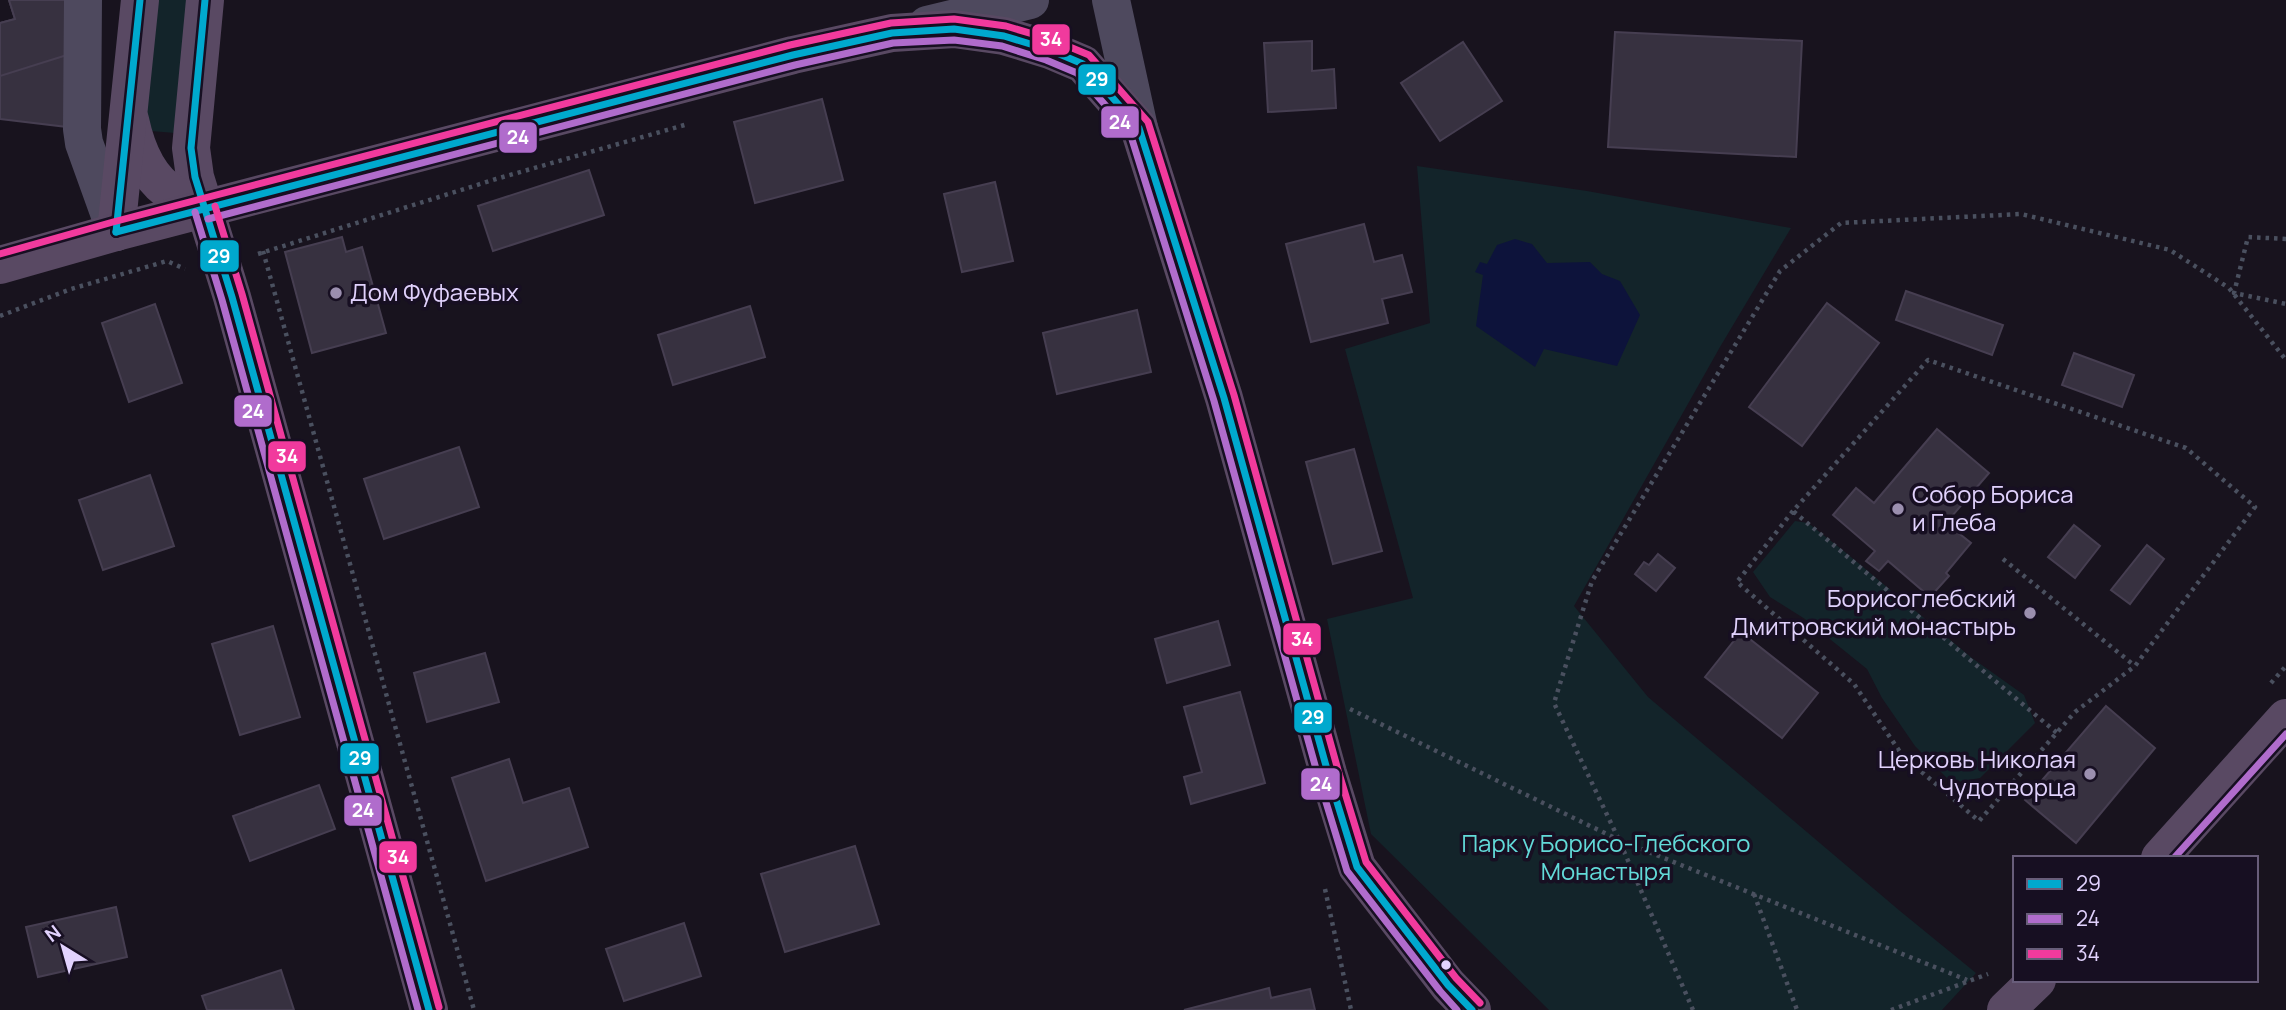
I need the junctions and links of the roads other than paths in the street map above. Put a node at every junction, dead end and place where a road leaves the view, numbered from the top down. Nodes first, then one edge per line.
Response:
1 (83, 0) edge
2 (139, 0) edge
3 (205, 0) edge
4 (1030, 0) edge
5 (1111, 0) edge
6 (892, 33) junction
7 (128, 114) junction
8 (1139, 128) junction
9 (205, 209) junction
10 (116, 232) junction
11 (0, 265) edge
12 (2286, 718) edge
13 (2162, 856) edge
14 (2035, 982) edge
15 (429, 1010) edge
16 (1472, 1010) edge
17 (2006, 1010) edge

1 - 10 street
2 - 7 main road
3 - 9 main road
4 - 6 street
5 - 8 street
6 - 8 main road
6 - 9 main road
7 - 9 main road
7 - 10 main road
8 - 16 main road
9 - 10 main road
9 - 15 main road
10 - 11 main road
12 - 13 main road
14 - 17 main road

